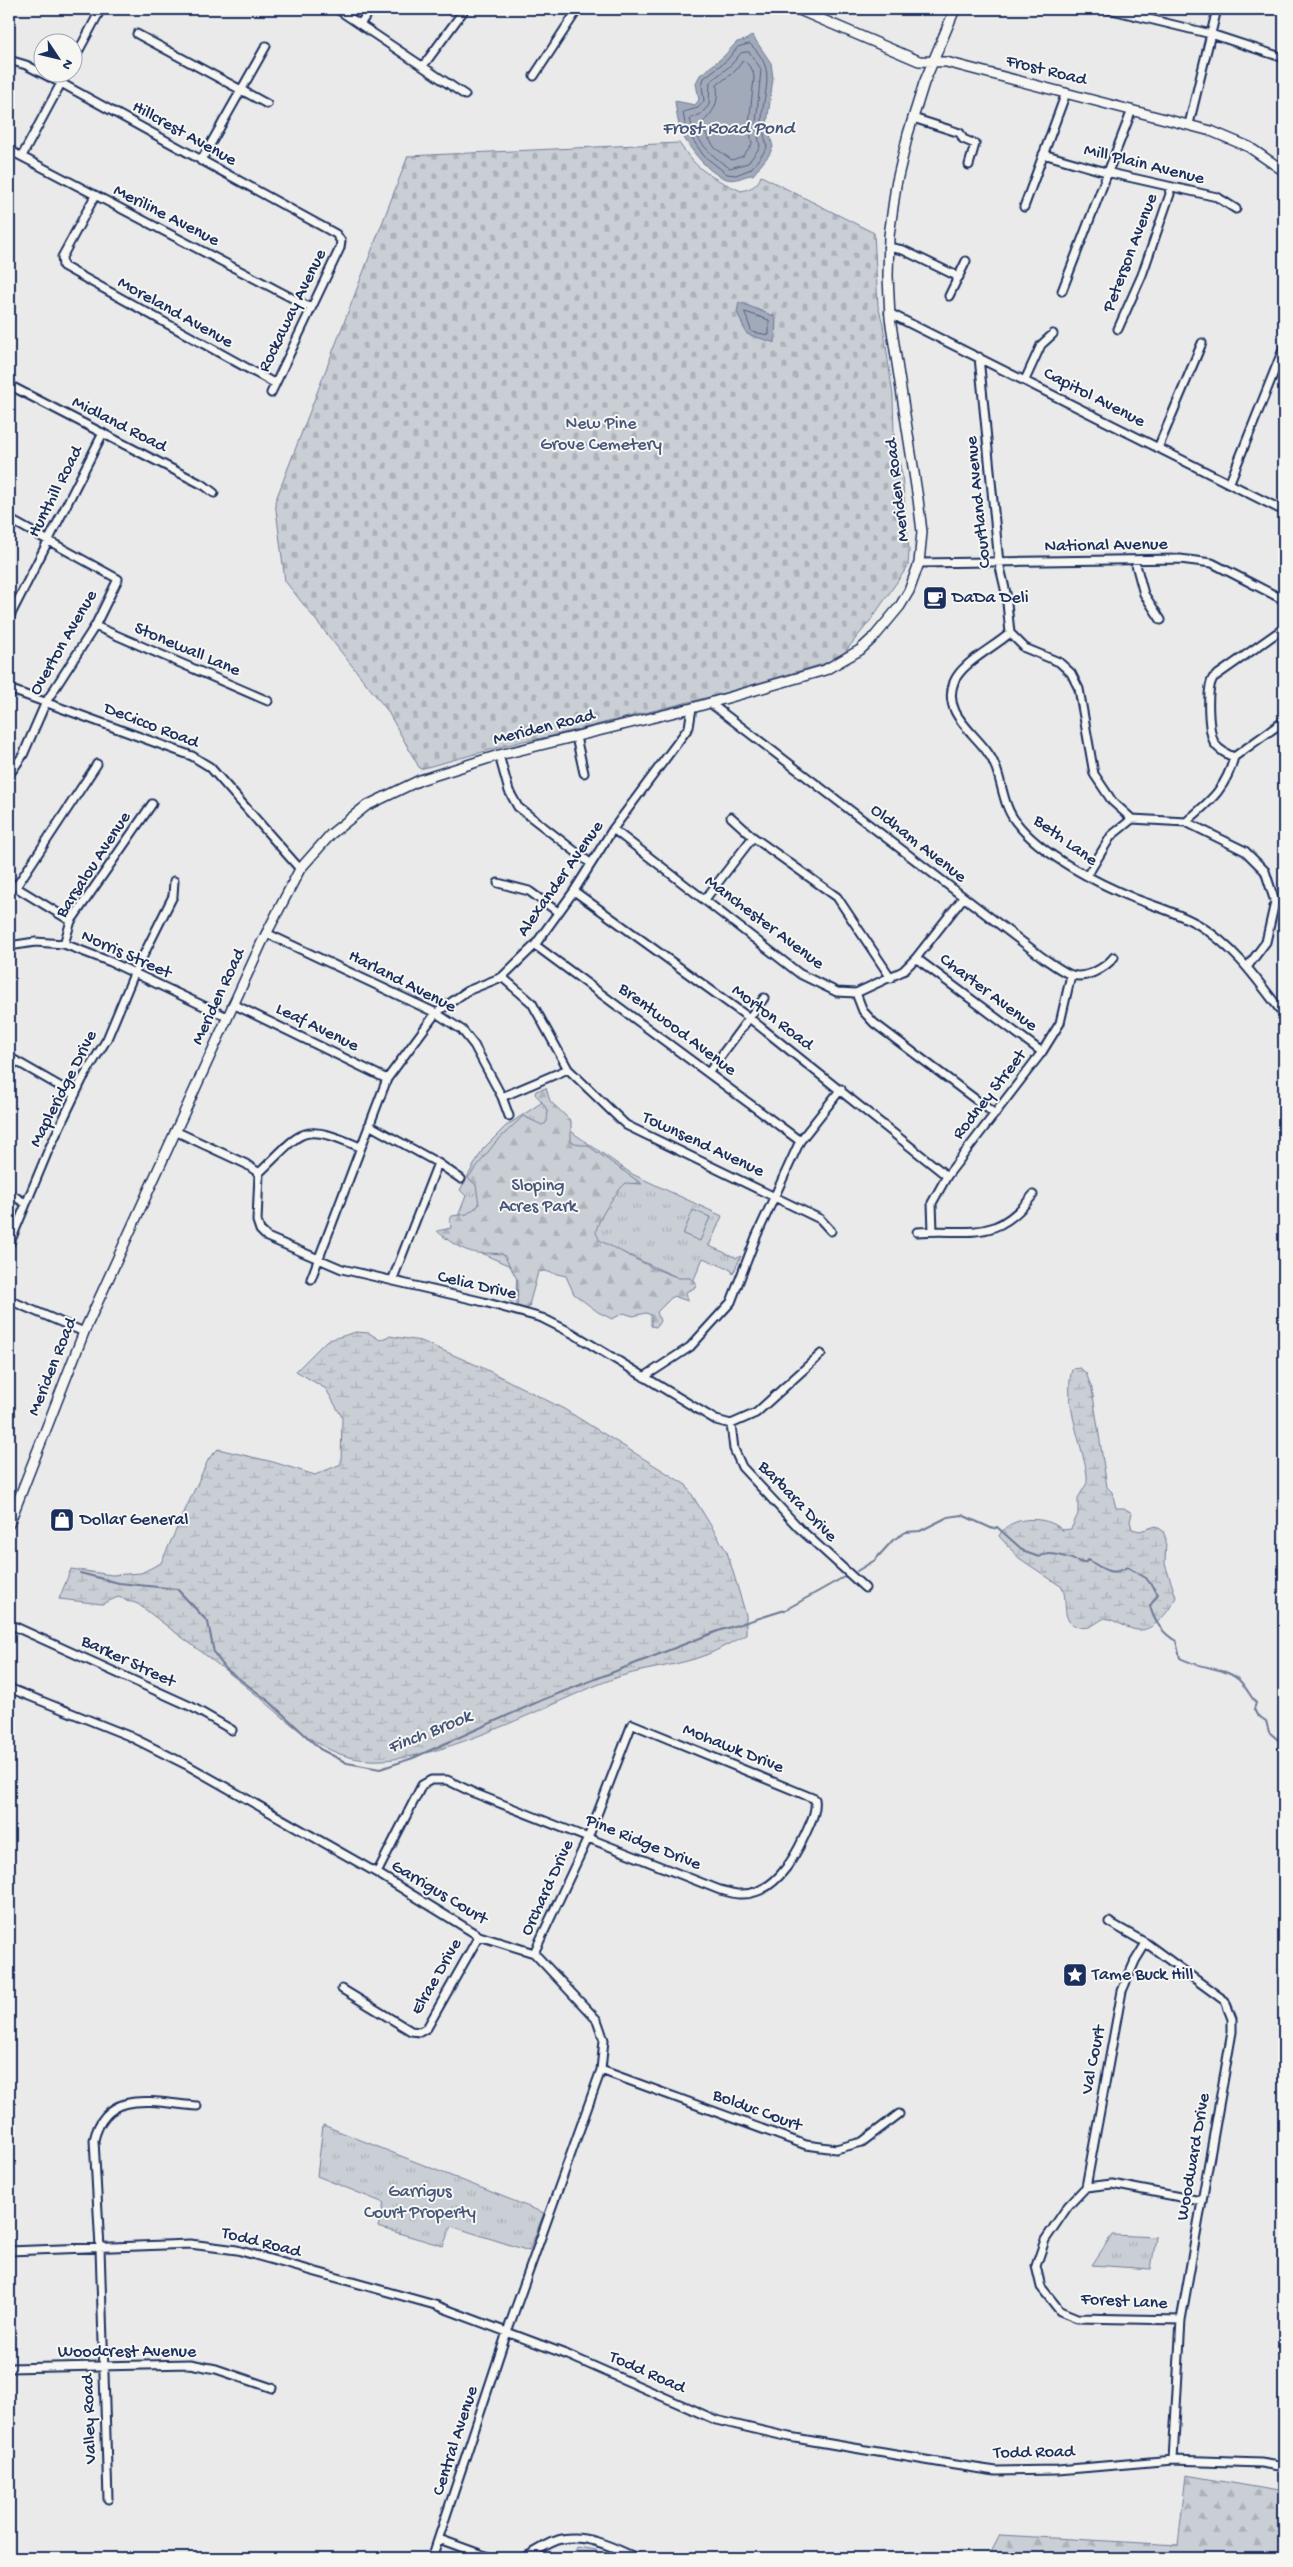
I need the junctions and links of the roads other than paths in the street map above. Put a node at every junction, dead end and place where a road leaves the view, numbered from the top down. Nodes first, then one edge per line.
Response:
1 (101, 9) edge
2 (336, 9) edge
3 (372, 9) edge
4 (465, 9) edge
5 (578, 9) edge
6 (797, 9) edge
7 (955, 9) edge
8 (1108, 9) edge
9 (1217, 9) edge
10 (360, 24) junction
11 (137, 34) dead end
12 (1211, 34) junction
13 (82, 44) edge
14 (266, 46) dead end
15 (1284, 58) edge
16 (9, 60) edge
17 (933, 62) junction
18 (423, 66) junction
19 (534, 76) dead end
20 (62, 83) junction
21 (241, 91) junction
22 (1066, 93) junction
23 (465, 95) dead end
24 (266, 104) dead end
25 (1132, 110) junction
26 (912, 118) junction
27 (1189, 124) junction
28 (9, 150) edge
29 (1043, 154) junction
30 (22, 156) junction
31 (200, 161) junction
32 (968, 166) dead end
33 (1284, 171) edge
34 (1106, 172) junction
35 (1169, 187) junction
36 (95, 196) junction
37 (1024, 207) dead end
38 (1236, 209) dead end
39 (341, 241) joint
40 (888, 247) junction
41 (966, 261) dead end
42 (959, 277) junction
43 (1062, 292) dead end
44 (949, 296) dead end
45 (311, 308) junction
46 (890, 313) junction
47 (1118, 329) dead end
48 (1053, 334) dead end
49 (1202, 343) dead end
50 (1284, 347) edge
51 (980, 357) junction
52 (1025, 380) junction
53 (274, 383) junction
54 (9, 385) edge
55 (271, 393) dead end
56 (103, 433) junction
57 (1158, 448) junction
58 (1230, 482) junction
59 (214, 493) dead end
60 (1284, 511) edge
61 (9, 519) edge
62 (49, 540) junction
63 (1135, 561) junction
64 (920, 563) junction
65 (999, 563) junction
66 (1284, 600) edge
67 (9, 618) edge
68 (1161, 620) dead end
69 (95, 626) junction
70 (1284, 628) edge
71 (1010, 633) junction
72 (9, 690) edge
73 (268, 701) dead end
74 (46, 702) junction
75 (710, 703) junction
76 (692, 708) junction
77 (1284, 721) edge
78 (576, 738) junction
79 (499, 755) junction
80 (1234, 756) junction
81 (97, 764) dead end
82 (584, 773) dead end
83 (9, 775) edge
84 (152, 804) dead end
85 (731, 817) dead end
86 (1132, 819) junction
87 (1186, 822) junction
88 (614, 829) junction
89 (753, 837) junction
90 (590, 863) junction
91 (300, 869) junction
92 (1087, 876) junction
93 (174, 881) dead end
94 (498, 883) dead end
95 (12, 885) edge
96 (574, 891) junction
97 (706, 898) junction
98 (964, 898) junction
99 (558, 912) junction
100 (71, 921) junction
101 (266, 933) junction
102 (64, 944) junction
103 (535, 945) junction
104 (9, 946) edge
105 (1114, 957) dead end
106 (916, 958) junction
107 (1248, 966) junction
108 (134, 974) junction
109 (1071, 975) junction
110 (502, 977) junction
111 (891, 978) junction
112 (856, 993) junction
113 (764, 998) dead end
114 (233, 1004) junction
115 (436, 1013) junction
116 (1284, 1014) edge
117 (227, 1016) junction
118 (748, 1017) junction
119 (1042, 1052) junction
120 (9, 1057) edge
121 (568, 1068) junction
122 (709, 1072) junction
123 (387, 1079) junction
124 (841, 1089) junction
125 (75, 1095) junction
126 (502, 1097) junction
127 (995, 1114) junction
128 (509, 1116) dead end
129 (369, 1125) junction
130 (175, 1131) junction
131 (800, 1141) junction
132 (360, 1147) junction
133 (438, 1163) junction
134 (259, 1173) junction
135 (947, 1176) junction
136 (461, 1179) dead end
137 (9, 1193) edge
138 (1033, 1195) dead end
139 (775, 1196) junction
140 (26, 1203) junction
141 (831, 1231) dead end
142 (932, 1231) junction
143 (917, 1232) dead end
144 (9, 1245) edge
145 (318, 1260) junction
146 (311, 1279) dead end
147 (392, 1281) junction
148 (9, 1300) edge
149 (84, 1332) junction
150 (821, 1354) dead end
151 (644, 1377) junction
152 (731, 1424) junction
153 (10, 1517) edge
154 (865, 1588) dead end
155 (9, 1624) edge
156 (9, 1688) edge
157 (632, 1724) joint
158 (232, 1730) dead end
159 (816, 1807) joint
160 (588, 1838) junction
161 (376, 1873) junction
162 (1109, 1922) dead end
163 (479, 1936) junction
164 (1146, 1943) junction
165 (534, 1953) junction
166 (342, 1989) dead end
167 (601, 2070) junction
168 (197, 2106) dead end
169 (899, 2114) dead end
170 (1086, 2187) junction
171 (1202, 2201) junction
172 (100, 2248) junction
173 (9, 2251) edge
174 (1181, 2320) junction
175 (507, 2332) junction
176 (103, 2365) junction
177 (9, 2368) edge
178 (272, 2388) dead end
179 (1173, 2460) junction
180 (1284, 2467) edge
181 (108, 2499) dead end
182 (440, 2539) junction
183 (432, 2558) edge
184 (491, 2558) edge
185 (523, 2558) edge
186 (637, 2558) edge

1 - 13 street
2 - 10 street
3 - 10 street
4 - 18 street
5 - 19 street
6 - 17 main road, Frost Road
7 - 17 main road, Meriden Road
8 - 12 street
9 - 12 street
10 - 18 street
11 - 21 street
12 - 15 street
12 - 27 street
14 - 21 street
16 - 20 street, Hillcrest Avenue
17 - 22 main road, Frost Road
17 - 26 main road, Meriden Road
18 - 23 street
20 - 30 street
20 - 31 street, Hillcrest Avenue
21 - 24 street
21 - 31 street
22 - 25 main road, Frost Road
22 - 29 street
25 - 27 main road, Frost Road
25 - 34 street
26 - 32 street
26 - 40 main road, Meriden Road
27 - 33 main road, Frost Road
28 - 30 street, Meriline Avenue
29 - 34 street, Mill Plain Avenue
29 - 37 street
30 - 36 street, Meriline Avenue
31 - 39 street, Hillcrest Avenue
34 - 35 street, Mill Plain Avenue
34 - 43 street
35 - 38 street, Mill Plain Avenue
35 - 47 street, Peterson Avenue
36 - 45 street, Meriline Avenue
36 - 53 street, Moreland Avenue
39 - 45 street, Rockaway Avenue
40 - 42 street
40 - 46 main road, Meriden Road
41 - 42 street
42 - 44 street
45 - 53 street, Rockaway Avenue
46 - 51 street, Capitol Avenue
46 - 64 main road, Meriden Road
48 - 52 street
49 - 57 street
50 - 58 street
51 - 52 street, Capitol Avenue
51 - 65 street, Courtland Avenue
52 - 57 street, Capitol Avenue
53 - 55 street, Rockaway Avenue
54 - 56 street, Midland Road
56 - 59 street, Midland Road
56 - 62 street, Hunthill Road
57 - 58 street, Capitol Avenue
58 - 60 street, Capitol Avenue
61 - 62 street
62 - 67 street, Hunthill Road
62 - 69 street, Overton Avenue
63 - 65 street, National Avenue
63 - 66 street, National Avenue
63 - 68 street
64 - 65 street, National Avenue
64 - 75 main road, Meriden Road
65 - 71 street, Courtland Avenue
69 - 73 street, Stonewall Lane
69 - 74 street, Overton Avenue
70 - 80 street
71 - 86 street
71 - 92 street, Beth Lane
72 - 74 street, DeCicco Road
74 - 83 street, Overton Avenue
74 - 91 street, DeCicco Road
75 - 76 main road, Meriden Road
75 - 98 street, Oldham Avenue
76 - 78 main road, Meriden Road
76 - 88 street, Alexander Avenue
77 - 80 street
78 - 79 main road, Meriden Road
78 - 82 street
79 - 90 street
79 - 91 main road, Meriden Road
80 - 87 street
81 - 95 street
84 - 100 street, Barsalou Avenue
85 - 89 street
86 - 87 street
86 - 92 street
87 - 107 street
88 - 90 street, Alexander Avenue
88 - 97 street, Manchester Avenue
89 - 97 street
89 - 111 street
90 - 96 street, Alexander Avenue
91 - 101 main road, Meriden Road
92 - 107 street, Beth Lane
93 - 108 street, Mapleridge Drive
94 - 99 street
95 - 100 street
96 - 99 street, Alexander Avenue
96 - 118 street, Morton Road
97 - 112 street, Manchester Avenue
98 - 106 street
98 - 109 street, Oldham Avenue
99 - 103 street, Alexander Avenue
100 - 102 street, Barsalou Avenue
101 - 114 main road, Meriden Road
101 - 115 street, Harland Avenue
102 - 104 street, Norris Street
102 - 108 street, Norris Street
103 - 110 street, Alexander Avenue
103 - 122 street, Brentwood Avenue
105 - 109 street
106 - 111 street
106 - 119 street, Charter Avenue
107 - 116 street, Beth Lane
108 - 117 street, Norris Street
108 - 125 street, Mapleridge Drive
109 - 119 street, Rodney Street
110 - 115 street, Alexander Avenue
110 - 121 street, Townsend Avenue
111 - 112 street
112 - 127 street
113 - 118 street
114 - 117 main road, Meriden Road
114 - 123 street, Leaf Avenue
115 - 123 street, Alexander Avenue
115 - 126 street, Harland Avenue
117 - 130 main road, Meriden Road
118 - 122 street
118 - 124 street, Morton Road
119 - 127 street, Rodney Street
120 - 125 street
121 - 126 street
121 - 139 street, Townsend Avenue
122 - 131 street, Brentwood Avenue
123 - 129 street, Alexander Avenue
124 - 131 street
124 - 135 street, Morton Road
125 - 140 street, Mapleridge Drive
126 - 128 street, Harland Avenue
127 - 135 street, Rodney Street
129 - 132 street, Alexander Avenue
129 - 133 street
130 - 134 street
130 - 149 main road, Meriden Road
131 - 139 street
132 - 134 street
132 - 145 street, Alexander Avenue
133 - 136 street
133 - 147 street
134 - 145 street, Celia Drive
135 - 142 street, Rodney Street
137 - 140 street
138 - 142 street
139 - 141 street, Townsend Avenue
139 - 151 street
140 - 144 street, Mapleridge Drive
142 - 143 street
145 - 146 street, Alexander Avenue
145 - 147 street, Celia Drive
147 - 151 street, Celia Drive
148 - 149 street
149 - 153 main road, Meriden Road
150 - 152 street
151 - 152 street, Celia Drive
152 - 154 street, Barbara Drive
155 - 158 street, Barker Street
156 - 161 street, Garrigus Court
157 - 159 street, Mohawk Drive
157 - 160 street, Orchard Drive
159 - 160 street, Pine Ridge Drive
160 - 161 street, Pine Ridge Drive
160 - 165 street, Orchard Drive
161 - 163 street, Garrigus Court
162 - 164 street, Woodward Drive
163 - 165 street, Garrigus Court
163 - 166 street, Elrae Drive
164 - 170 street, Val Court
164 - 171 street, Woodward Drive
165 - 167 street, Garrigus Court
167 - 169 street, Bolduc Court
167 - 175 street, Garrigus Court
168 - 172 street, Valley Road
170 - 171 street
170 - 174 street, Forest Lane
171 - 174 street, Woodward Drive
172 - 173 street, Todd Road
172 - 175 street, Todd Road
172 - 176 street, Valley Road
174 - 179 street, Woodward Drive
175 - 179 street, Todd Road
175 - 182 street, Central Avenue
176 - 177 street, Woodcrest Avenue
176 - 178 street, Woodcrest Avenue
176 - 181 street, Valley Road
179 - 180 street, Todd Road
182 - 183 street, Central Avenue
182 - 184 street
185 - 186 street

